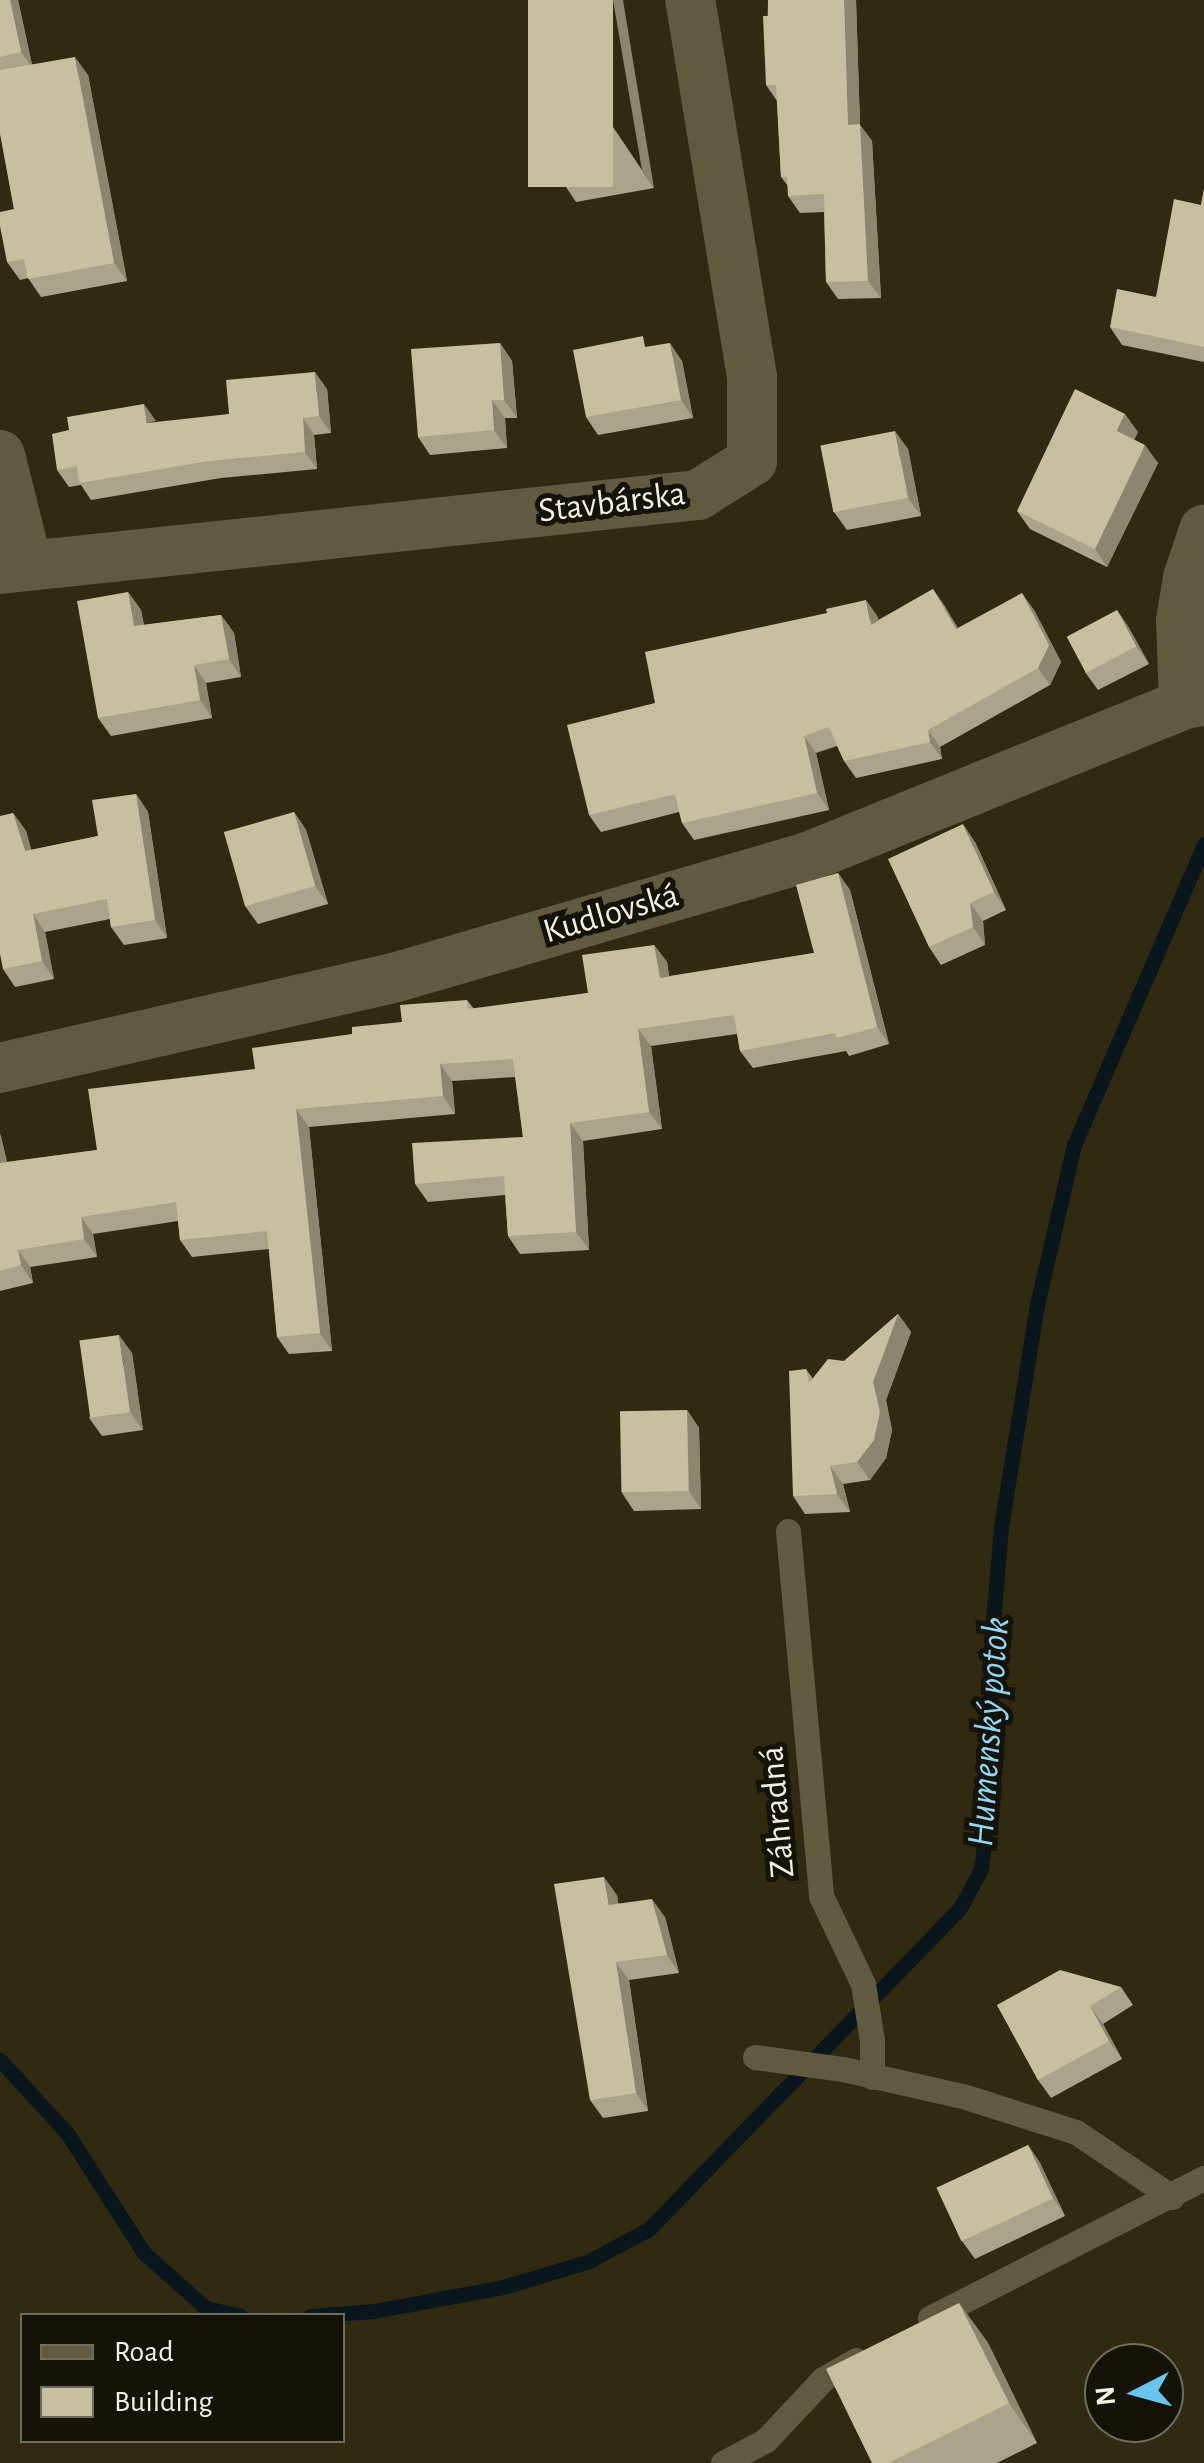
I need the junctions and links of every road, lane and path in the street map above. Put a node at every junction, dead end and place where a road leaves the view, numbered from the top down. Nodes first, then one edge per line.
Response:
1 (690, 0) edge
2 (0, 455) edge
3 (1204, 530) edge
4 (14, 566) edge
5 (1194, 702) edge
6 (0, 1068) edge
7 (788, 1531) dead end
8 (762, 2058) dead end
9 (872, 2077) junction
10 (1204, 2178) edge
11 (1172, 2197) junction
12 (723, 2463) edge

1 - 4 street, Stavbárska
2 - 4 street
3 - 5 street
5 - 6 street, Kudlovská
7 - 9 lane, Záhradná
8 - 9 lane
9 - 11 lane
10 - 11 lane
11 - 12 lane

